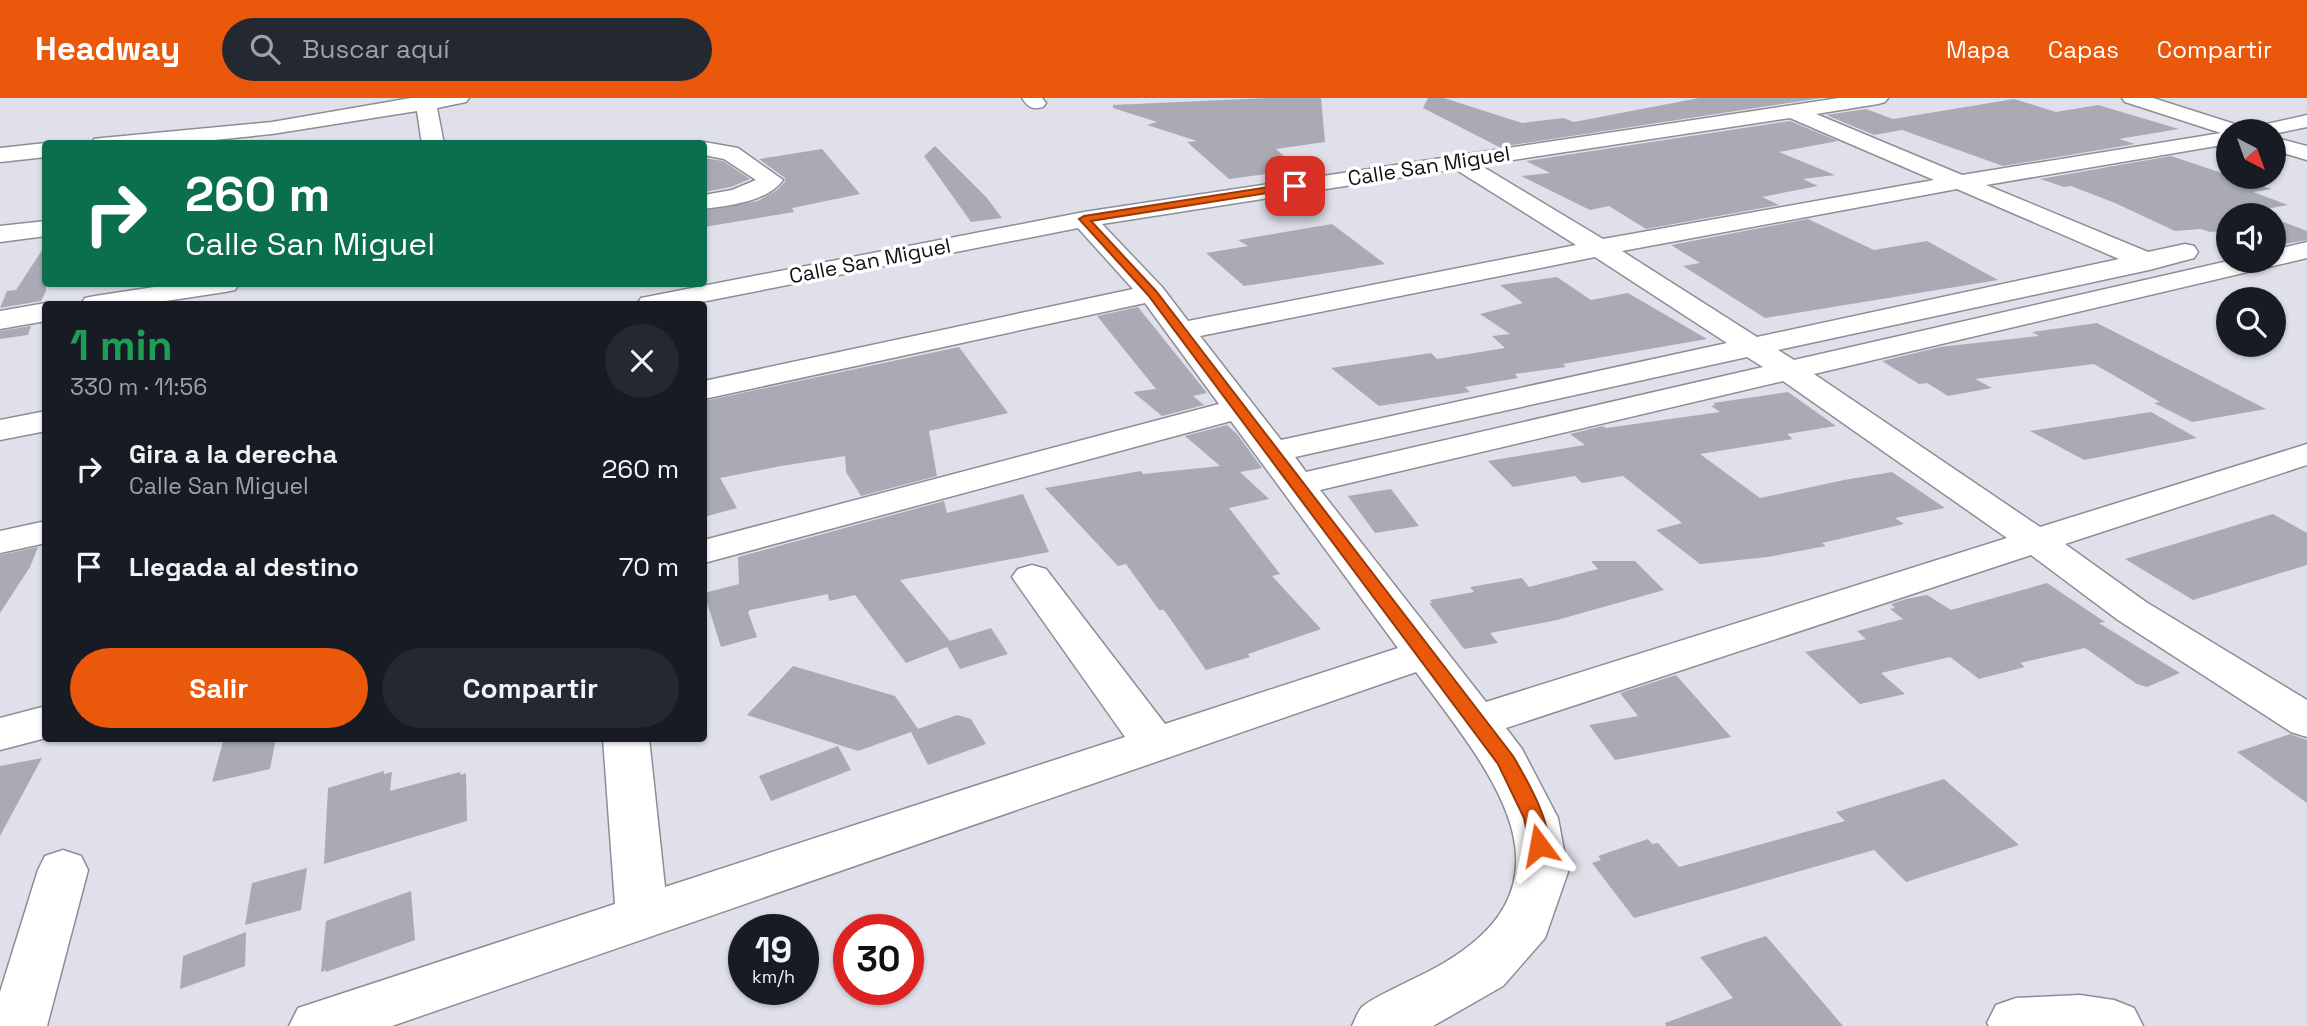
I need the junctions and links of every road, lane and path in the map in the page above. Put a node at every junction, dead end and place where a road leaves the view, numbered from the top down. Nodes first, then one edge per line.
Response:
1 (459, 98) edge
2 (1757, 98) edge
3 (1878, 98) edge
4 (2133, 98) edge
5 (424, 101) edge
6 (1792, 111) junction
7 (2307, 121) edge
8 (2216, 124) edge
9 (2286, 125) edge
10 (144, 140) edge
11 (432, 140) edge
12 (2216, 140) edge
13 (2286, 146) edge
14 (707, 149) edge
15 (42, 150) edge
16 (2307, 153) edge
17 (0, 155) edge
18 (1457, 161) junction
19 (1959, 182) junction
20 (707, 201) edge
21 (1084, 219) junction
22 (42, 229) edge
23 (0, 234) edge
24 (2216, 245) edge
25 (1599, 248) junction
26 (2307, 250) edge
27 (2286, 255) edge
28 (2145, 260) junction
29 (2216, 272) edge
30 (2188, 278) junction
31 (211, 287) edge
32 (1152, 293) junction
33 (150, 300) edge
34 (666, 301) edge
35 (42, 313) edge
36 (0, 320) edge
37 (1180, 331) junction
38 (1753, 347) junction
39 (1788, 370) junction
40 (707, 389) edge
41 (1241, 408) junction
42 (42, 422) edge
43 (0, 430) edge
44 (2307, 454) edge
45 (1283, 469) junction
46 (42, 533) edge
47 (2036, 541) junction
48 (0, 542) edge
49 (707, 551) edge
50 (1032, 577) dead end
51 (1424, 654) junction
52 (2296, 703) edge
53 (1476, 721) junction
54 (42, 723) edge
55 (0, 734) edge
56 (626, 742) edge
57 (1155, 744) junction
58 (63, 870) dead end
59 (642, 917) junction
60 (2016, 1023) dead end
61 (18, 1026) edge
62 (318, 1026) edge
63 (1381, 1026) edge
64 (2114, 1026) edge

1 - 5 street
2 - 6 street
3 - 6 street, Calle San Miguel
4 - 8 street
5 - 10 street
5 - 11 street
6 - 18 street, Calle San Miguel
6 - 19 street
7 - 9 street
12 - 19 street
13 - 16 street
14 - 20 street
15 - 17 street
18 - 21 street, Calle San Miguel
18 - 25 street
19 - 25 street
19 - 28 street
21 - 32 street
21 - 34 street, Calle San Miguel
22 - 23 street
24 - 28 street
25 - 37 street
25 - 38 street
26 - 27 street
28 - 30 street
28 - 38 street
29 - 30 street
30 - 39 street
31 - 33 street
32 - 37 street
32 - 40 street
35 - 36 street
37 - 41 street
38 - 39 street
38 - 45 street
39 - 45 street
39 - 47 street
41 - 45 street
41 - 49 street
42 - 43 street
44 - 47 street
45 - 51 street
46 - 48 street
47 - 52 street
47 - 53 street
50 - 57 street
51 - 53 street
51 - 57 street
53 - 63 street
54 - 55 street
56 - 59 street
57 - 59 street
58 - 61 street
59 - 62 street
60 - 64 street

